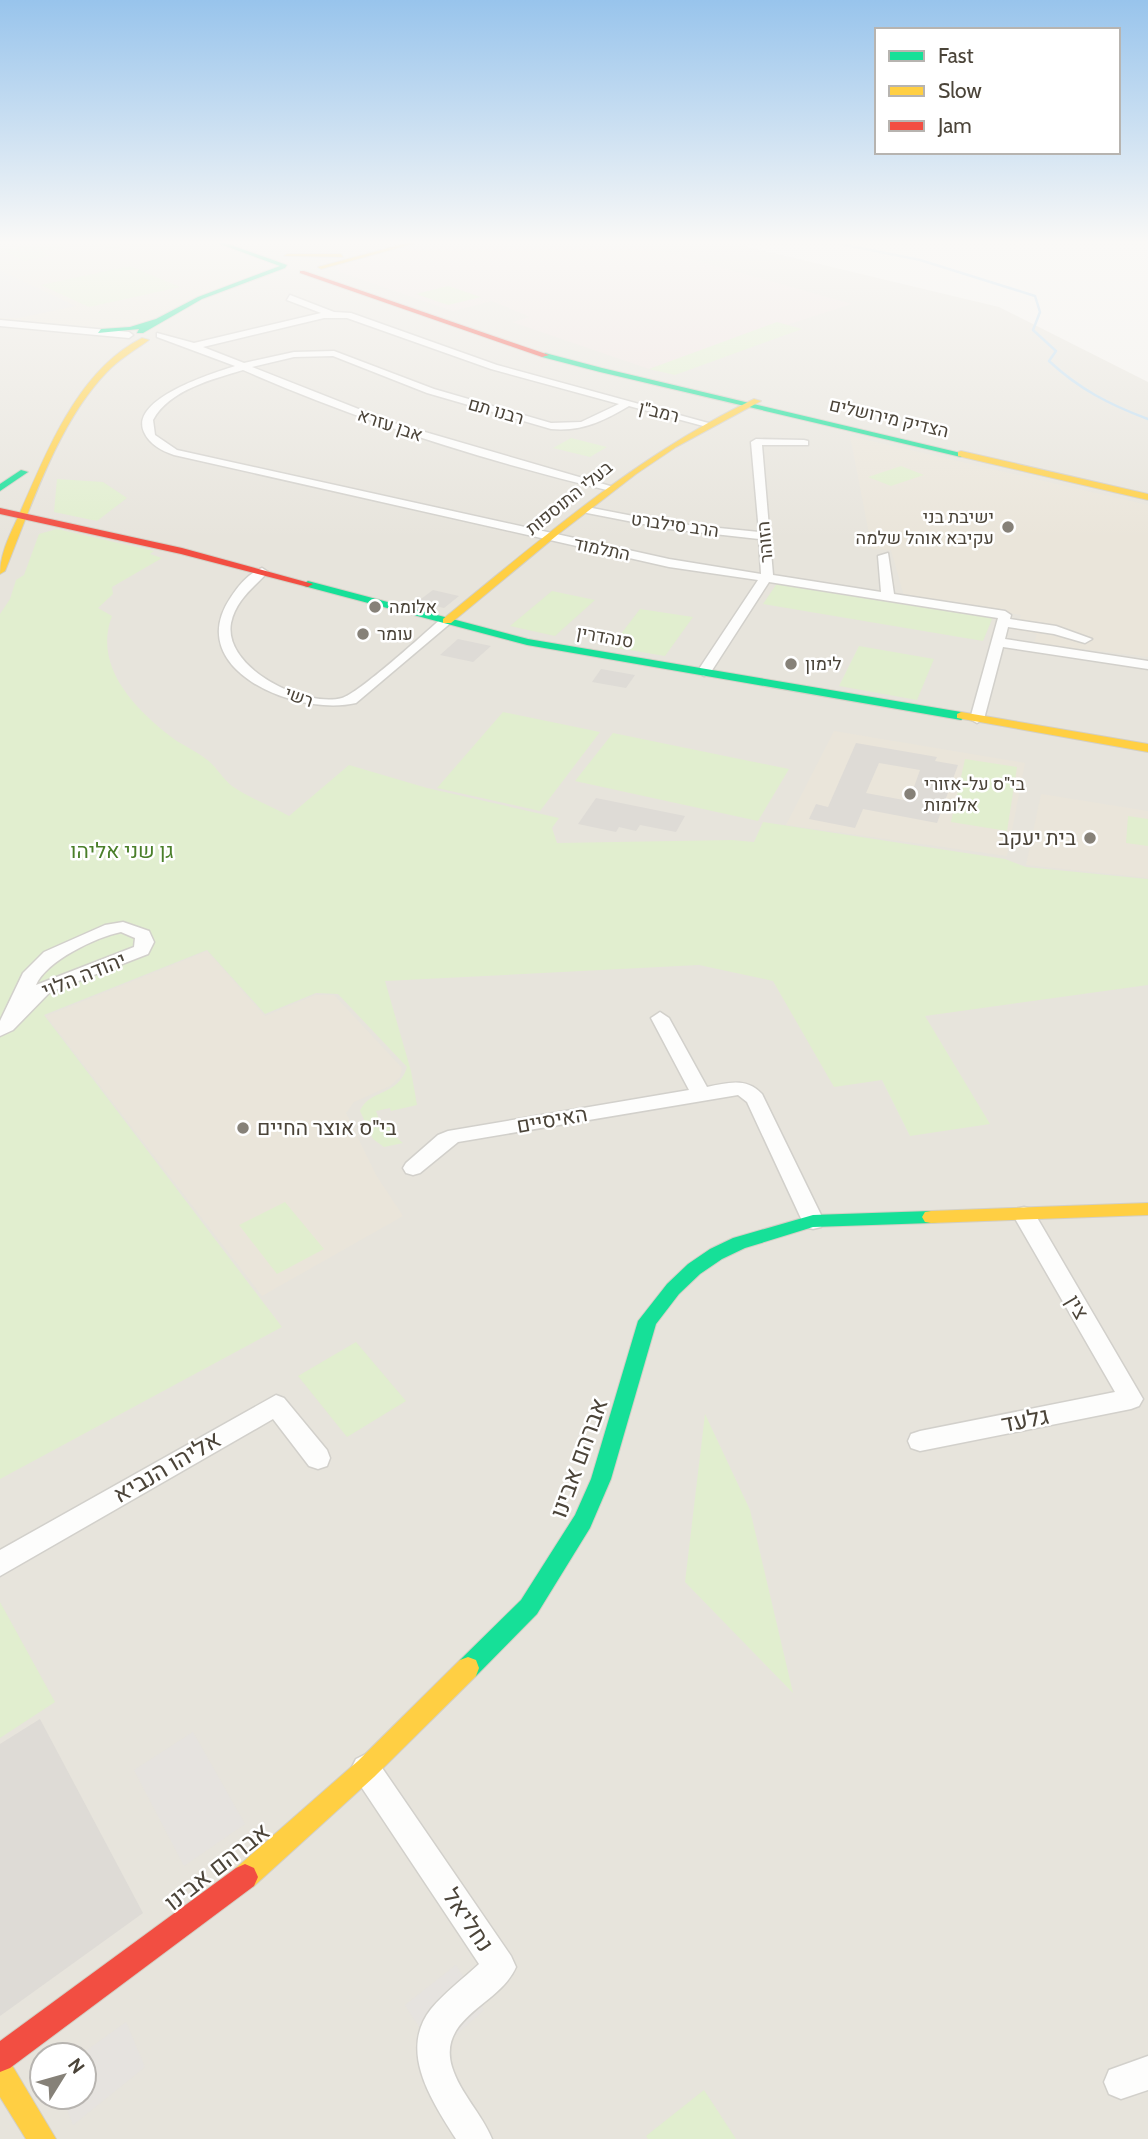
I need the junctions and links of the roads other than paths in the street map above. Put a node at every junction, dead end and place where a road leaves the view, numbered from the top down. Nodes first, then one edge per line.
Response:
1 (111, 340) edge
2 (137, 340) edge
3 (141, 340) edge
4 (172, 340) edge
5 (221, 340) edge
6 (416, 340) edge
7 (503, 340) edge
8 (195, 346) junction
9 (108, 353) junction
10 (244, 368) junction
11 (748, 402) junction
12 (626, 404) junction
13 (707, 424) junction
14 (804, 443) dead end
15 (24, 472) junction
16 (0, 488) edge
17 (611, 488) junction
18 (1148, 489) edge
19 (1148, 497) edge
20 (587, 510) junction
21 (3, 511) edge
22 (26, 514) junction
23 (64, 523) junction
24 (765, 536) junction
25 (551, 538) junction
26 (14, 539) junction
27 (884, 556) dead end
28 (0, 570) edge
29 (262, 572) junction
30 (766, 578) junction
31 (888, 597) junction
32 (447, 621) junction
33 (1002, 622) junction
34 (1085, 639) dead end
35 (996, 642) junction
36 (1148, 665) edge
37 (704, 672) junction
38 (976, 719) junction
39 (1148, 748) edge
40 (660, 1018) dead end
41 (7, 1023) edge
42 (700, 1092) junction
43 (413, 1168) dead end
44 (1148, 1209) edge
45 (1024, 1214) junction
46 (813, 1221) junction
47 (1131, 1399) joint
48 (920, 1441) dead end
49 (318, 1458) dead end
50 (0, 1564) edge
51 (366, 1769) junction
52 (0, 2058) edge
53 (0, 2072) edge
54 (42, 2139) edge
55 (475, 2139) edge

1 - 9 main road
2 - 9 main road
3 - 22 main road
4 - 8 street, אבן עזרא
5 - 8 street, רמב"ן
6 - 12 street, רמב"ן
7 - 11 main road, הצדיק מירושלים
8 - 10 street, אבן עזרא
9 - 15 main road
10 - 12 street, רבנו תם
10 - 17 street, אבן עזרא
10 - 25 street, התלמוד
11 - 13 main road, בעלי התוספות
11 - 18 main road, הצדיק מירושלים
11 - 19 main road, הצדיק מירושלים
12 - 13 street, רמב"ן
13 - 17 main road, בעלי התוספות
14 - 24 street, הזוהר
15 - 16 main road
15 - 21 main road
17 - 20 main road, בעלי התוספות
20 - 24 street, הרב סילברט
20 - 25 main road, בעלי התוספות
21 - 22 main road, סנהדרין
22 - 23 main road, סנהדרין
22 - 26 main road
23 - 26 main road
23 - 29 main road, סנהדרין
24 - 30 street, הזוהר
25 - 30 street, התלמוד
25 - 32 main road, בעלי התוספות
26 - 28 main road
27 - 31 street
29 - 32 main road, סנהדרין
29 - 32 street, רשי
30 - 31 street, התלמוד
30 - 37 street, הזוהר
31 - 33 street, התלמוד
32 - 37 main road, סנהדרין
33 - 34 street
33 - 35 street
35 - 36 street
35 - 38 street
37 - 38 main road, סנהדרין
38 - 39 main road, סנהדרין
40 - 42 street
41 - 41 street, יהודה הלוי
42 - 43 street, האיסיים
42 - 46 street, האיסיים
44 - 45 main road, אברהם אבינו
45 - 46 main road, אברהם אבינו
45 - 47 street, צין
46 - 51 main road, אברהם אבינו
47 - 48 street, גלעד
49 - 50 street, אליהו הנביא
51 - 52 main road, אברהם אבינו
51 - 55 street, נחליאל
53 - 54 main road

